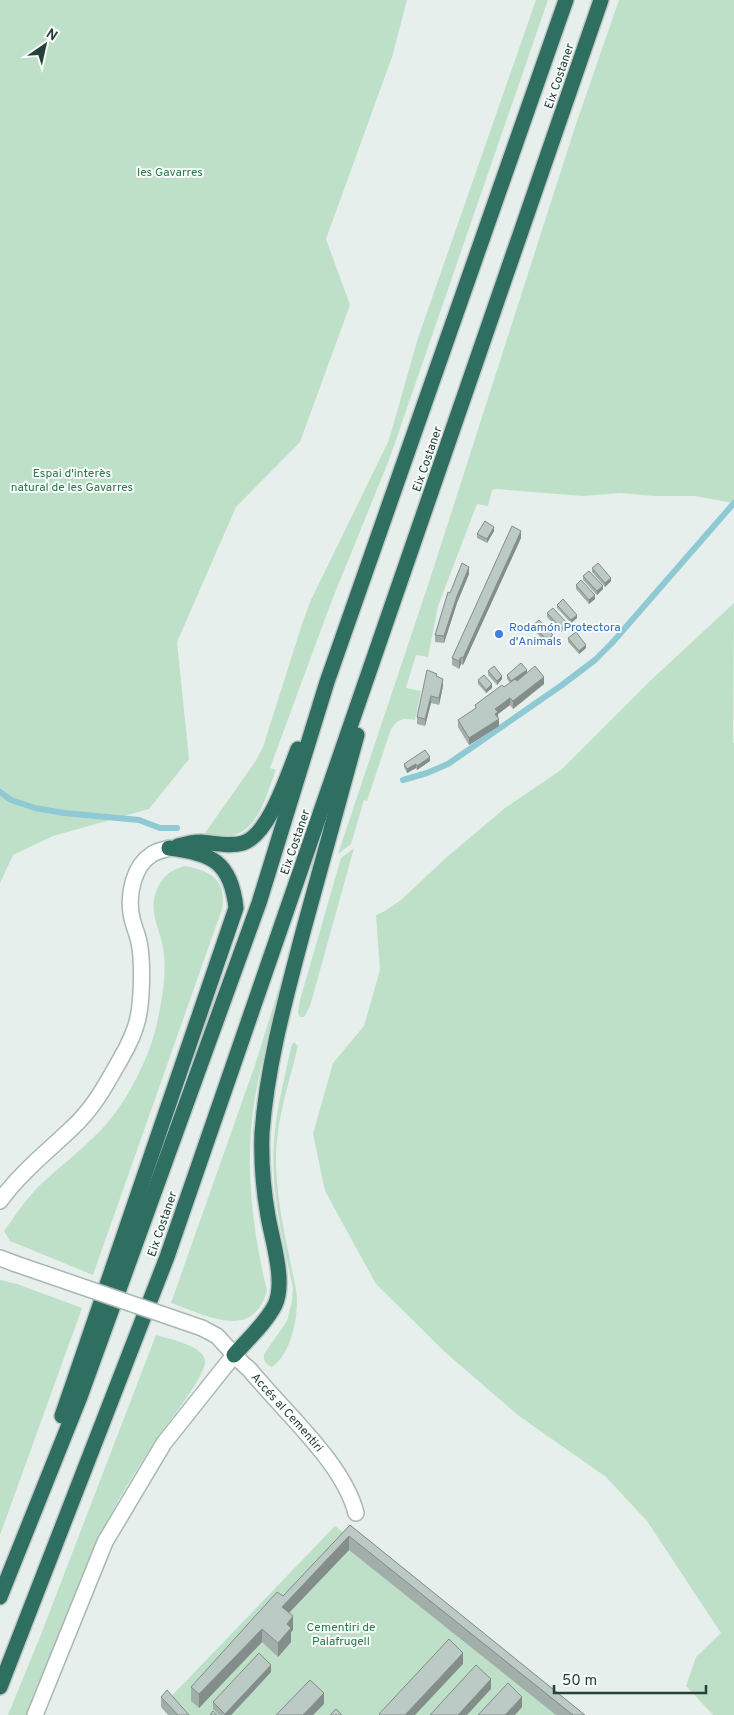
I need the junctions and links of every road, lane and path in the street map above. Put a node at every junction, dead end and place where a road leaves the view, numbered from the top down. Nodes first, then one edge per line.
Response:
1 (566, 0) edge
2 (601, 0) edge
3 (393, 601) junction
4 (327, 682) junction
5 (169, 848) junction
6 (0, 1201) edge
7 (0, 1258) edge
8 (234, 1355) junction
9 (356, 1513) dead end
10 (13, 1563) junction
11 (0, 1597) edge
12 (0, 1687) edge
13 (35, 1715) edge

1 - 4 highway, Eix Costaner
2 - 3 highway, Eix Costaner
3 - 8 highway
3 - 12 highway, Eix Costaner
4 - 5 highway
4 - 10 highway, Eix Costaner
5 - 6 street
5 - 10 highway
7 - 8 street, Accés al Cementiri, bridge
8 - 9 street, Accés al Cementiri
8 - 13 street
10 - 11 highway, Eix Costaner

